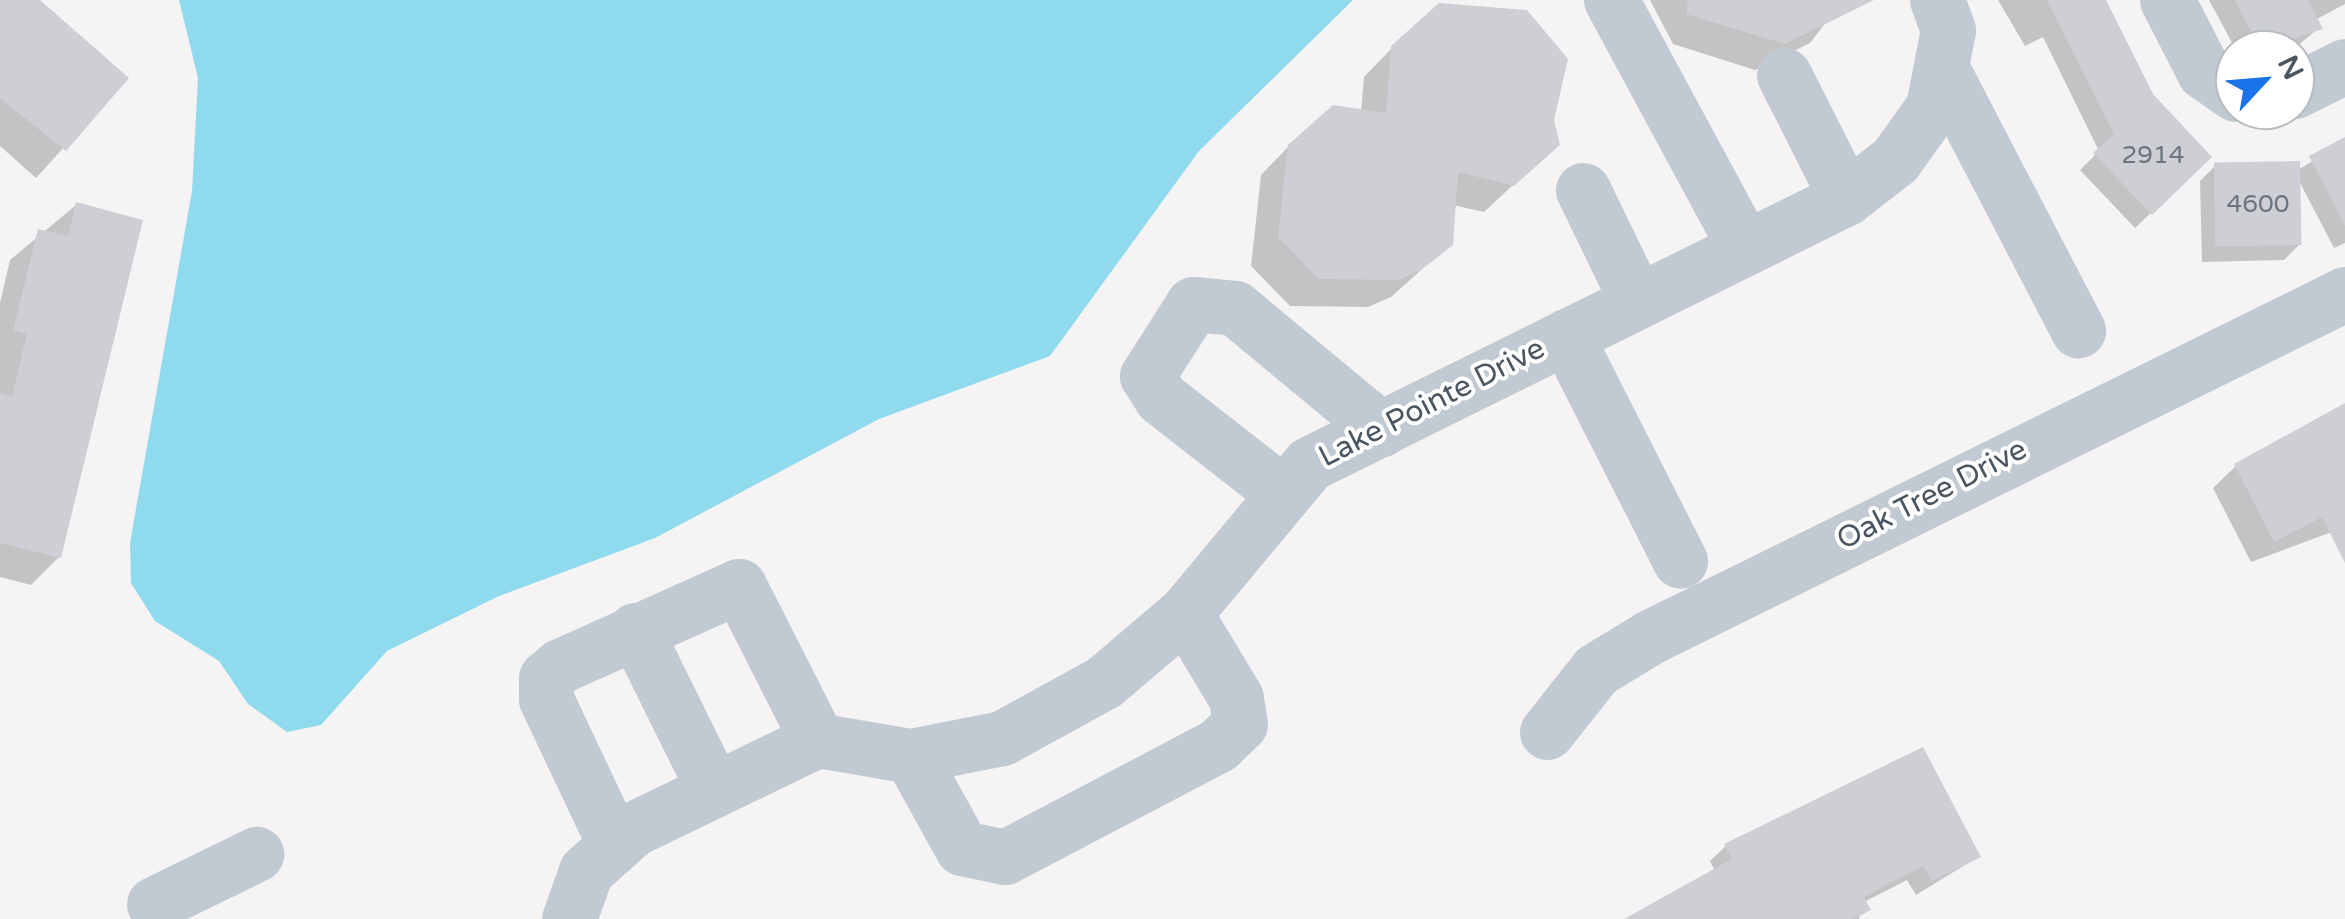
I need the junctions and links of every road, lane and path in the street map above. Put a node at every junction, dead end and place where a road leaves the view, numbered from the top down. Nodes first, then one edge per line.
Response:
1 (1611, 0) edge
2 (1938, 0) edge
3 (2167, 0) edge
4 (2345, 66) edge
5 (1941, 67) junction
6 (1784, 76) dead end
7 (2215, 80) edge
8 (2315, 81) edge
9 (1583, 190) dead end
10 (1846, 198) junction
11 (1746, 248) junction
12 (2345, 294) edge
13 (1637, 301) junction
14 (2078, 330) dead end
15 (1566, 336) junction
16 (1381, 429) junction
17 (1284, 494) junction
18 (1680, 561) dead end
19 (1186, 614) junction
20 (635, 630) junction
21 (1548, 732) dead end
22 (816, 740) junction
23 (910, 756) junction
24 (714, 790) junction
25 (615, 845) junction
26 (256, 854) dead end
27 (146, 914) edge
28 (569, 919) edge

1 - 11 street
2 - 5 street, Lake Pointe Drive
3 - 7 street
4 - 8 street
5 - 10 street, Lake Pointe Drive
5 - 14 street
6 - 10 street
9 - 13 street
10 - 11 street, Lake Pointe Drive
11 - 13 street, Lake Pointe Drive
12 - 21 street, Oak Tree Drive
13 - 15 street, Lake Pointe Drive
15 - 16 street, Lake Pointe Drive
15 - 18 street
16 - 17 street, Lake Pointe Drive
16 - 17 street
17 - 19 street, Lake Pointe Drive
19 - 23 street, Lake Pointe Drive
19 - 23 street
20 - 22 street
20 - 24 street
20 - 25 street
22 - 23 street, Lake Pointe Drive
22 - 24 street
24 - 25 street
25 - 28 street
26 - 27 street

